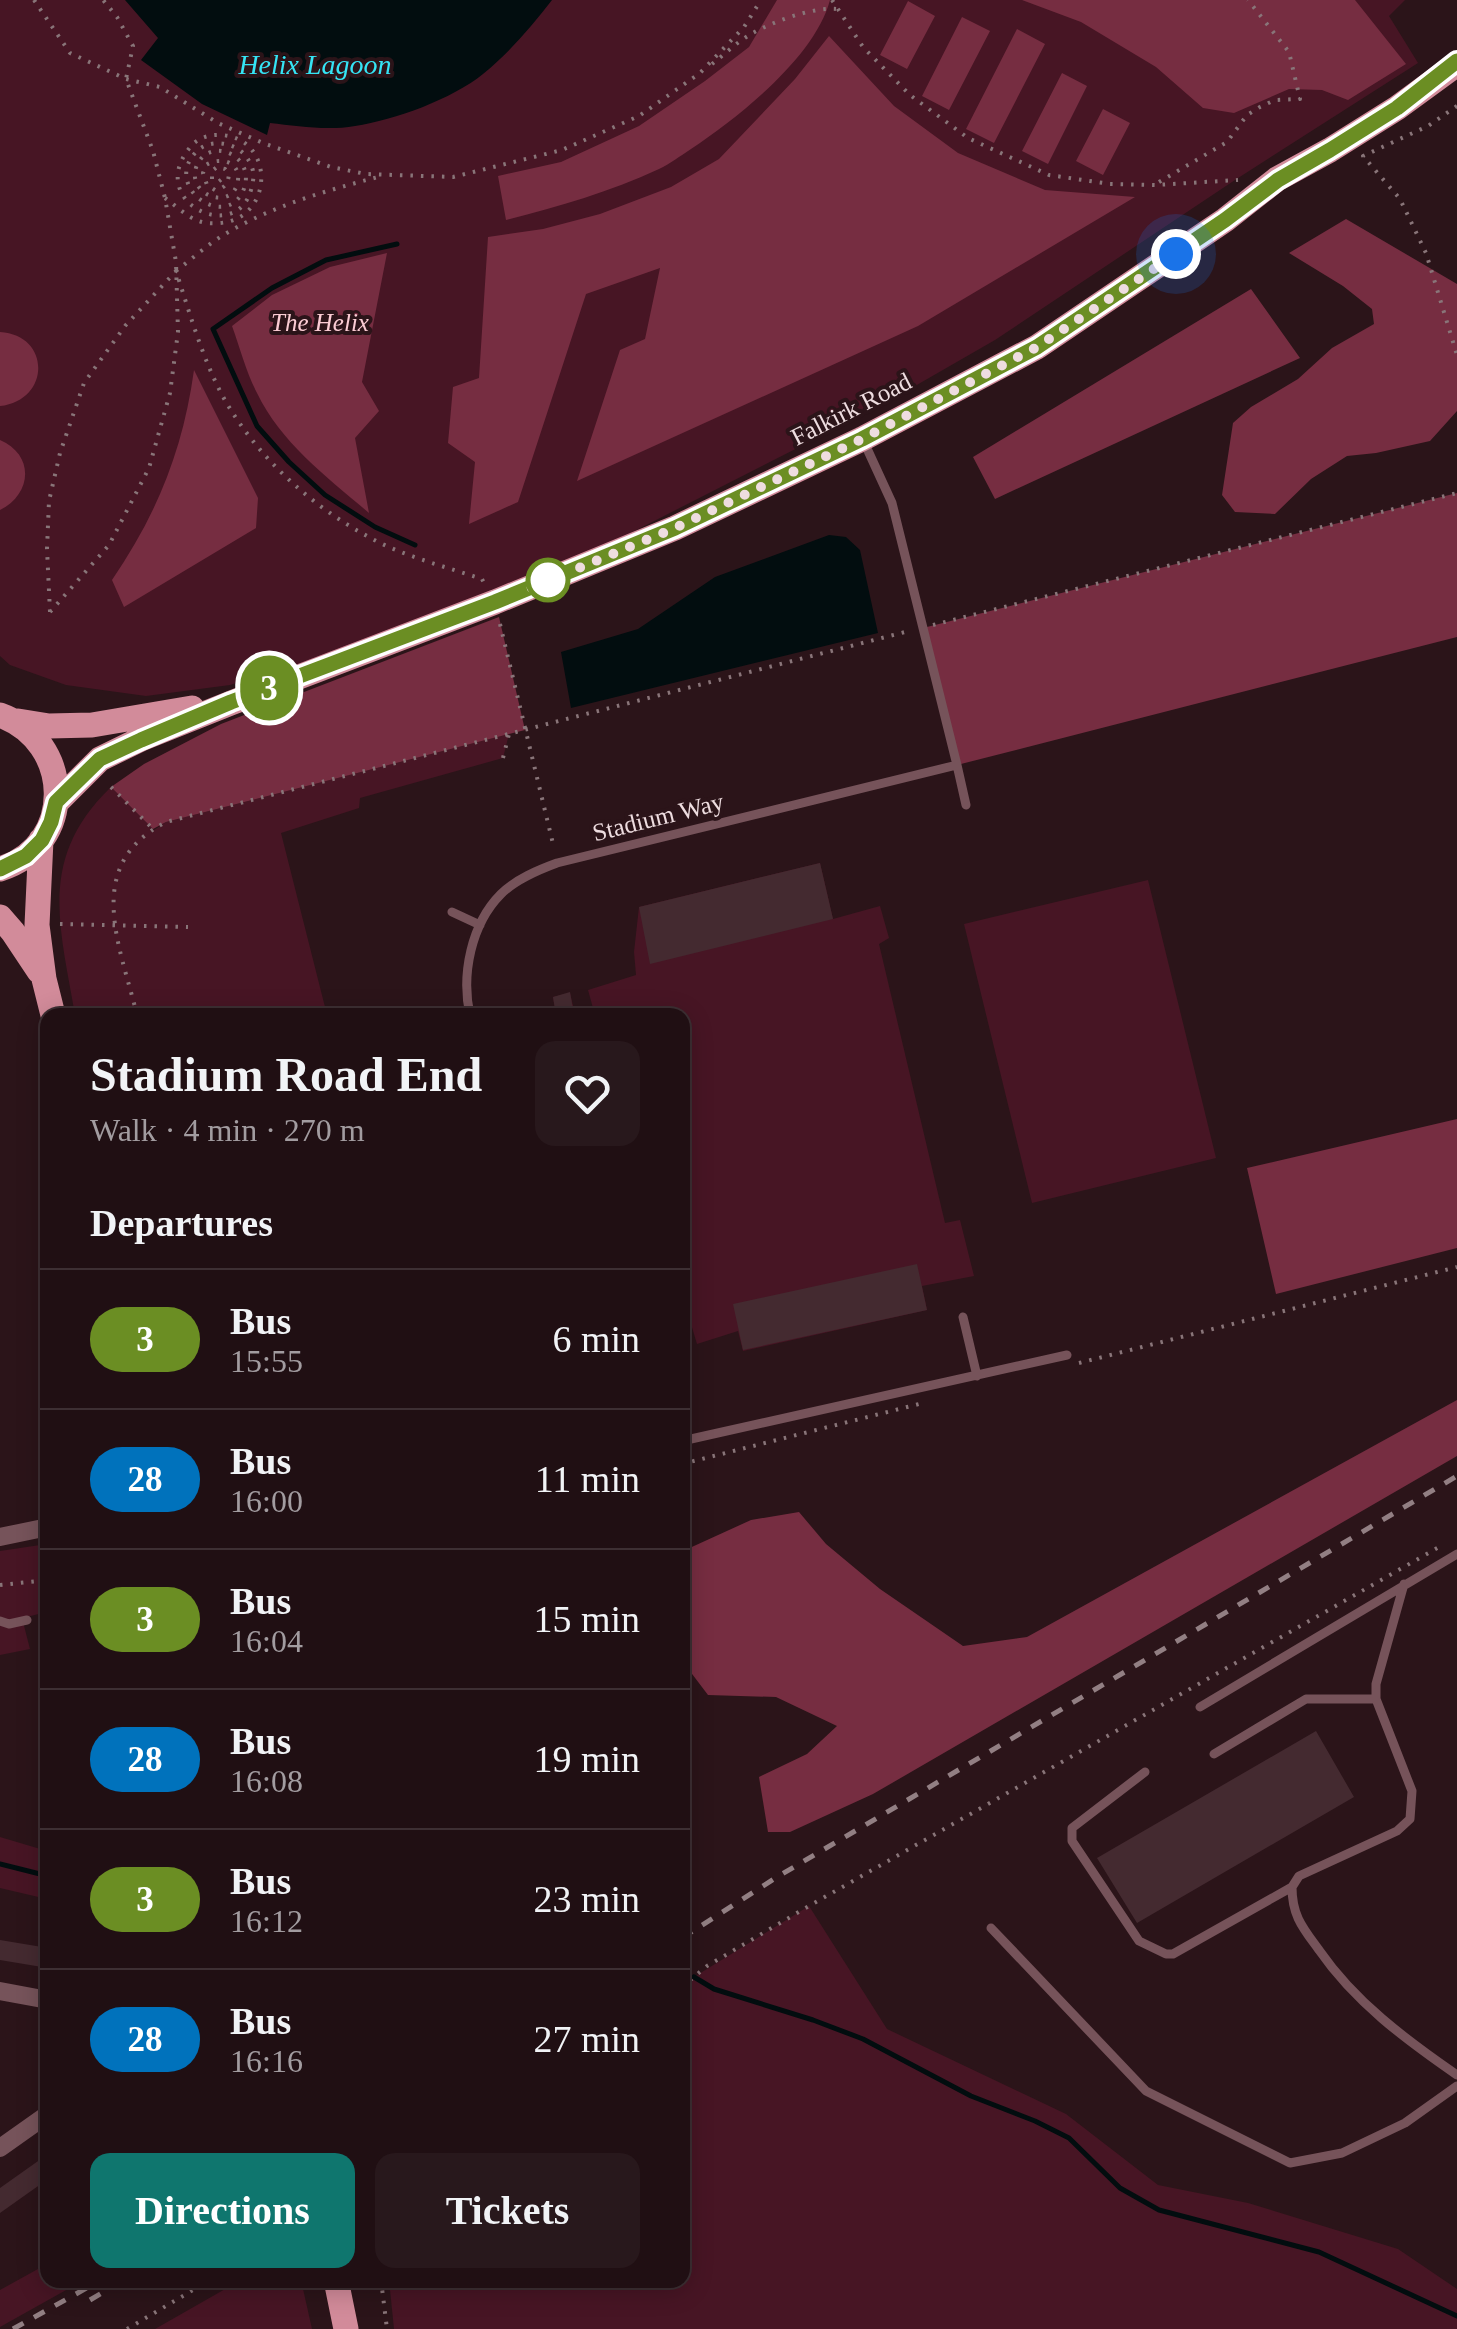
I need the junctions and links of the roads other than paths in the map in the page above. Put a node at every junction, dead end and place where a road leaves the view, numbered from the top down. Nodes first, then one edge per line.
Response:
1 (1453, 65) edge
2 (862, 439) junction
3 (231, 702) junction
4 (9, 718) edge
5 (956, 765) junction
6 (56, 802) junction
7 (966, 805) dead end
8 (42, 840) junction
9 (0, 869) edge
10 (452, 912) dead end
11 (0, 917) edge
12 (480, 926) junction
13 (44, 980) junction
14 (51, 1008) edge
15 (469, 1008) edge
16 (963, 1317) dead end
17 (1066, 1355) dead end
18 (978, 1376) junction
19 (690, 1440) edge
20 (40, 1529) edge
21 (0, 1537) edge
22 (1457, 1554) edge
23 (1404, 1584) junction
24 (27, 1620) dead end
25 (0, 1621) edge
26 (1376, 1699) junction
27 (1200, 1706) dead end
28 (1214, 1754) dead end
29 (1144, 1772) dead end
30 (1292, 1887) junction
31 (991, 1928) dead end
32 (0, 1991) edge
33 (40, 1998) edge
34 (1457, 2075) edge
35 (1457, 2086) edge
36 (40, 2120) edge
37 (0, 2148) edge
38 (338, 2288) edge
39 (346, 2329) edge

1 - 2 main road, Falkirk Road
2 - 3 main road, Falkirk Road
2 - 5 lane
3 - 4 main road, Falkirk Road
3 - 6 main road, Falkirk Road
4 - 6 main road
5 - 7 lane
5 - 12 lane, Stadium Way
6 - 8 main road
8 - 9 main road
8 - 13 main road
10 - 12 lane
11 - 13 main road
12 - 15 lane, Stadium Way
13 - 14 main road
16 - 18 lane
17 - 18 lane
18 - 19 lane
20 - 21 street
22 - 23 lane
23 - 26 lane
23 - 27 lane
24 - 25 lane
26 - 28 lane
26 - 30 lane
29 - 30 lane
30 - 34 lane
31 - 35 lane
32 - 33 street
36 - 37 street
38 - 39 main road

